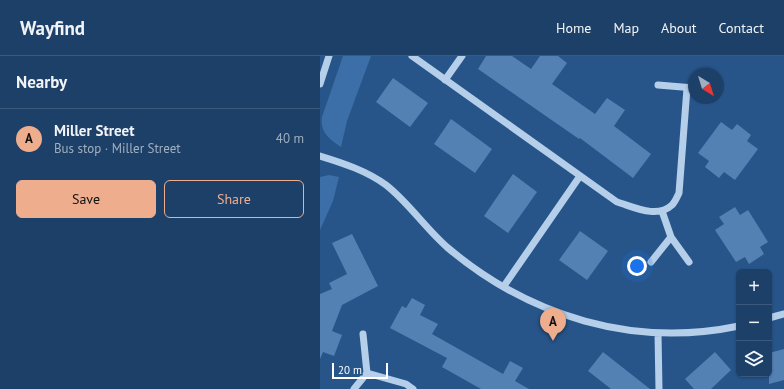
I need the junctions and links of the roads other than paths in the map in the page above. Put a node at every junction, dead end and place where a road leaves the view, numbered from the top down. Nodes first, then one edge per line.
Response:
1 (329, 56) edge
2 (412, 56) edge
3 (462, 56) edge
4 (445, 80) junction
5 (320, 84) edge
6 (658, 85) dead end
7 (688, 88) edge
8 (688, 104) edge
9 (320, 156) edge
10 (580, 176) junction
11 (662, 211) junction
12 (671, 237) junction
13 (651, 262) dead end
14 (689, 262) dead end
15 (504, 286) junction
16 (784, 314) edge
17 (772, 317) edge
18 (736, 327) edge
19 (658, 333) junction
20 (363, 334) dead end
21 (367, 373) junction
22 (354, 389) edge
23 (413, 389) edge
24 (659, 389) edge

1 - 5 street
2 - 4 street
3 - 4 street
4 - 10 street
6 - 7 street
8 - 11 street
9 - 15 street
10 - 11 street
10 - 15 street
11 - 12 street
12 - 13 street
12 - 14 street
15 - 19 street
16 - 17 street
18 - 19 street
19 - 24 street
20 - 21 street
21 - 22 street
21 - 23 street

